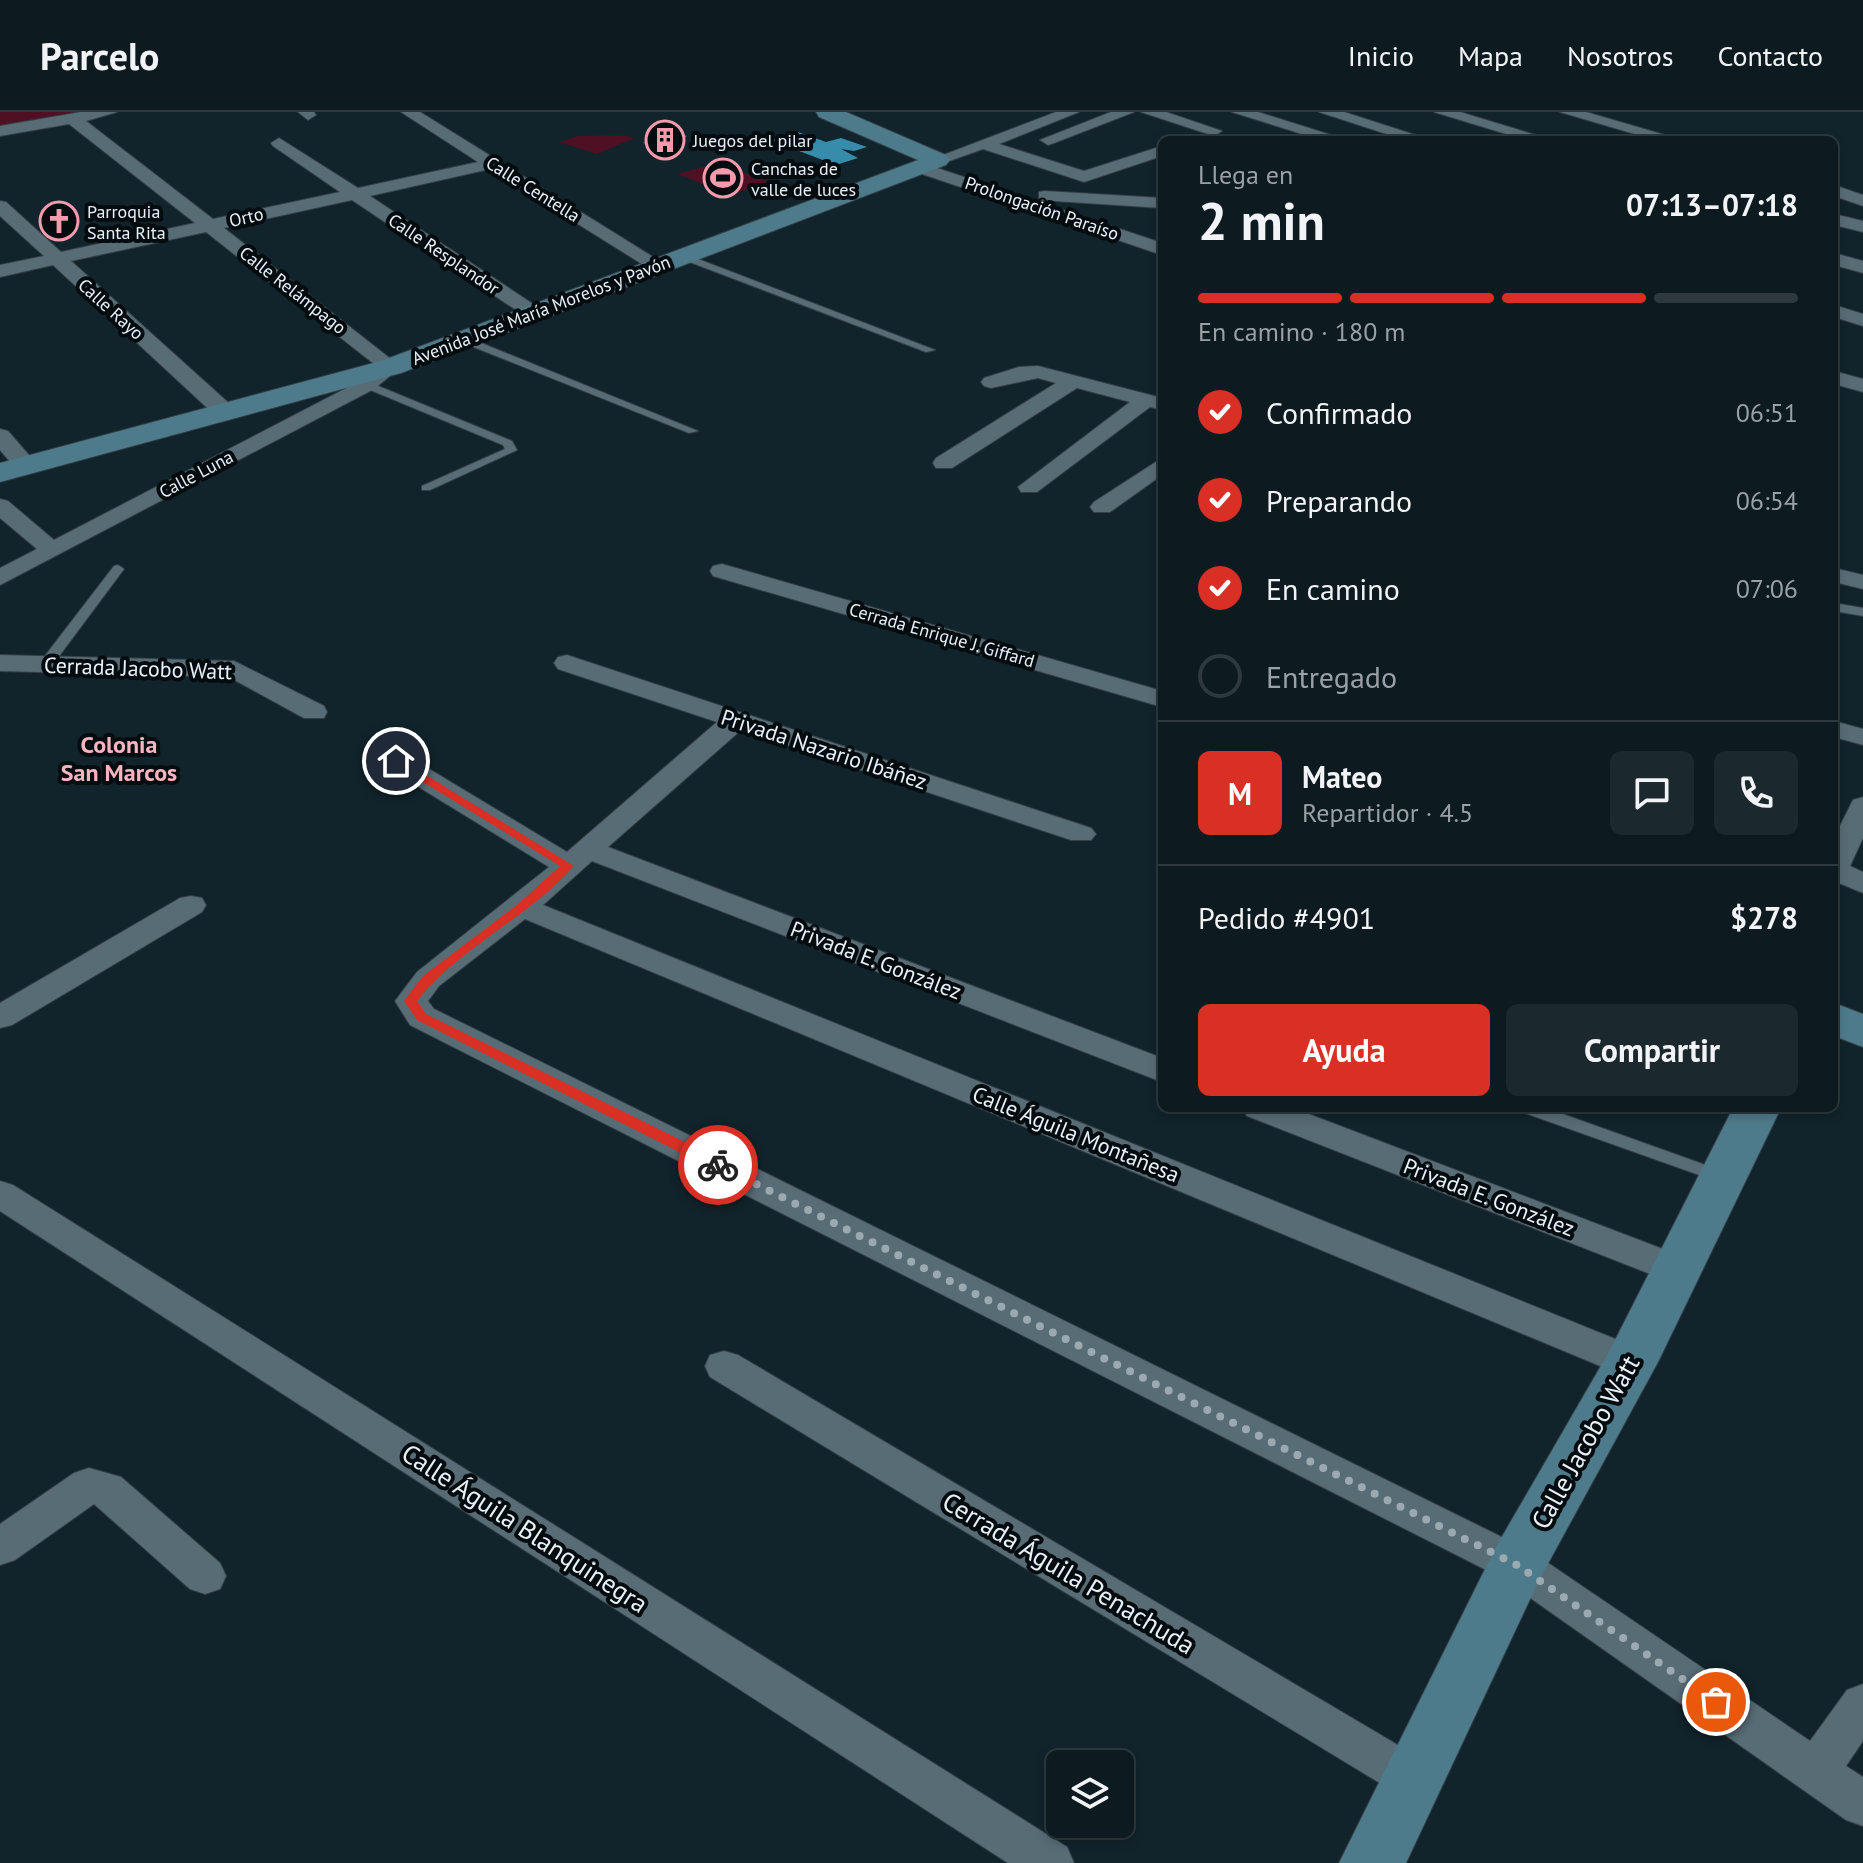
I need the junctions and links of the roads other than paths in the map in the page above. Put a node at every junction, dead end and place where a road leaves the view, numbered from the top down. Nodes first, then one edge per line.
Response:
1 (109, 112) edge
2 (409, 112) edge
3 (827, 112) edge
4 (1071, 112) edge
5 (1126, 112) edge
6 (1149, 112) edge
7 (1240, 112) edge
8 (1327, 112) edge
9 (1442, 112) edge
10 (1568, 112) edge
11 (72, 118) junction
12 (1095, 123) junction
13 (0, 131) edge
14 (1122, 131) dead end
15 (1203, 136) edge
16 (1325, 136) edge
17 (1409, 136) edge
18 (1529, 136) edge
19 (1659, 136) edge
20 (1054, 138) junction
21 (279, 143) dead end
22 (983, 144) junction
23 (1158, 152) edge
24 (1011, 153) junction
25 (1130, 161) junction
26 (492, 164) junction
27 (930, 164) junction
28 (1838, 192) edge
29 (353, 194) junction
30 (1006, 195) junction
31 (1863, 201) edge
32 (1158, 203) edge
33 (0, 206) edge
34 (1838, 220) edge
35 (211, 225) junction
36 (1863, 227) edge
37 (1158, 248) edge
38 (682, 256) junction
39 (55, 258) junction
40 (1838, 260) edge
41 (657, 265) junction
42 (1863, 267) edge
43 (0, 271) edge
44 (1838, 312) edge
45 (535, 314) junction
46 (1863, 320) edge
47 (465, 340) junction
48 (930, 350) dead end
49 (379, 376) junction
50 (1838, 378) edge
51 (1074, 381) junction
52 (991, 382) dead end
53 (1860, 383) edge
54 (1154, 402) edge
55 (224, 411) junction
56 (693, 431) dead end
57 (0, 436) edge
58 (944, 463) dead end
59 (1158, 468) edge
60 (13, 469) edge
61 (1029, 487) dead end
62 (426, 488) dead end
63 (0, 506) edge
64 (1102, 507) dead end
65 (52, 550) junction
66 (118, 569) dead end
67 (722, 571) dead end
68 (1838, 576) edge
69 (0, 578) edge
70 (1863, 582) edge
71 (1838, 608) edge
72 (1863, 612) edge
73 (0, 663) edge
74 (567, 663) dead end
75 (46, 664) junction
76 (1158, 698) edge
77 (314, 712) dead end
78 (736, 720) junction
79 (1838, 730) edge
80 (1863, 737) edge
81 (396, 761) dead end
82 (1863, 806) edge
83 (1081, 834) dead end
84 (578, 858) junction
85 (1838, 861) edge
86 (1838, 872) edge
87 (1863, 884) edge
88 (191, 905) dead end
89 (522, 907) junction
90 (0, 1017) edge
91 (1838, 1020) edge
92 (1863, 1032) edge
93 (1158, 1070) edge
94 (1269, 1112) edge
95 (1539, 1112) edge
96 (1755, 1112) edge
97 (1723, 1177) junction
98 (0, 1194) edge
99 (1676, 1269) junction
100 (1631, 1362) junction
101 (724, 1366) dead end
102 (0, 1547) edge
103 (1517, 1565) junction
104 (205, 1576) dead end
105 (1863, 1704) edge
106 (1816, 1770) junction
107 (1414, 1779) junction
108 (1863, 1804) edge
109 (1050, 1863) edge
110 (1372, 1863) edge

1 - 11 street
2 - 26 street, Calle Centella
3 - 27 street
4 - 22 street, Avenida José María Morelos y Pavón
5 - 12 street
6 - 15 street
7 - 16 street
8 - 17 street
9 - 18 street
10 - 19 street
11 - 13 street
11 - 35 street, Calle Relámpago
12 - 14 street
12 - 20 street
20 - 24 street
20 - 25 street
21 - 29 street, Calle Resplandor
22 - 24 street
22 - 27 street, Avenida José María Morelos y Pavón
23 - 25 street
24 - 25 street
26 - 29 street, Orto
26 - 41 street, Calle Centella
27 - 30 street, Prolongación Paraíso
27 - 38 street, Avenida José María Morelos y Pavón
28 - 31 street
29 - 35 street, Orto
29 - 45 street, Calle Resplandor
30 - 32 street
30 - 37 street, Prolongación Paraíso
33 - 39 street, Calle Rayo
34 - 36 street
35 - 39 street, Orto
35 - 49 street, Calle Relámpago
38 - 41 street, Avenida José María Morelos y Pavón
38 - 48 lane
39 - 43 street, Orto
39 - 55 street, Calle Rayo
40 - 42 street
41 - 45 street, Avenida José María Morelos y Pavón
44 - 46 street
45 - 47 street, Avenida José María Morelos y Pavón
47 - 49 street, Avenida José María Morelos y Pavón
47 - 56 lane
49 - 55 street, Avenida José María Morelos y Pavón
49 - 62 lane
49 - 65 street, Calle Luna
50 - 53 street
51 - 52 street
51 - 54 street
51 - 58 street
54 - 61 street
55 - 60 street, Avenida José María Morelos y Pavón
57 - 60 street
59 - 64 street
63 - 65 street
65 - 69 street, Calle Luna
66 - 75 lane
67 - 76 street, Cerrada Enrique J. Giffard
68 - 70 street
71 - 72 lane
73 - 75 street, Cerrada Jacobo Watt
74 - 78 street, Privada Nazario Ibáñez
75 - 77 street, Cerrada Jacobo Watt
78 - 83 street, Privada Nazario Ibáñez
78 - 84 street
79 - 80 street
81 - 84 street, Privada E. González
82 - 85 street
84 - 89 street
84 - 93 street, Privada E. González
86 - 87 street
88 - 90 street
89 - 100 street, Calle Águila Montañesa
89 - 103 street
91 - 92 street
94 - 99 street, Privada E. González
95 - 97 lane
96 - 97 street, Calle Jacobo Watt
97 - 99 street, Calle Jacobo Watt
98 - 109 street, Calle Águila Blanquinegra
99 - 100 street, Calle Jacobo Watt
100 - 103 street, Calle Jacobo Watt
101 - 107 street, Cerrada Águila Penachuda
102 - 104 street
103 - 106 street
103 - 107 street, Calle Jacobo Watt
105 - 106 street
106 - 108 street
107 - 110 street, Calle Jacobo Watt

